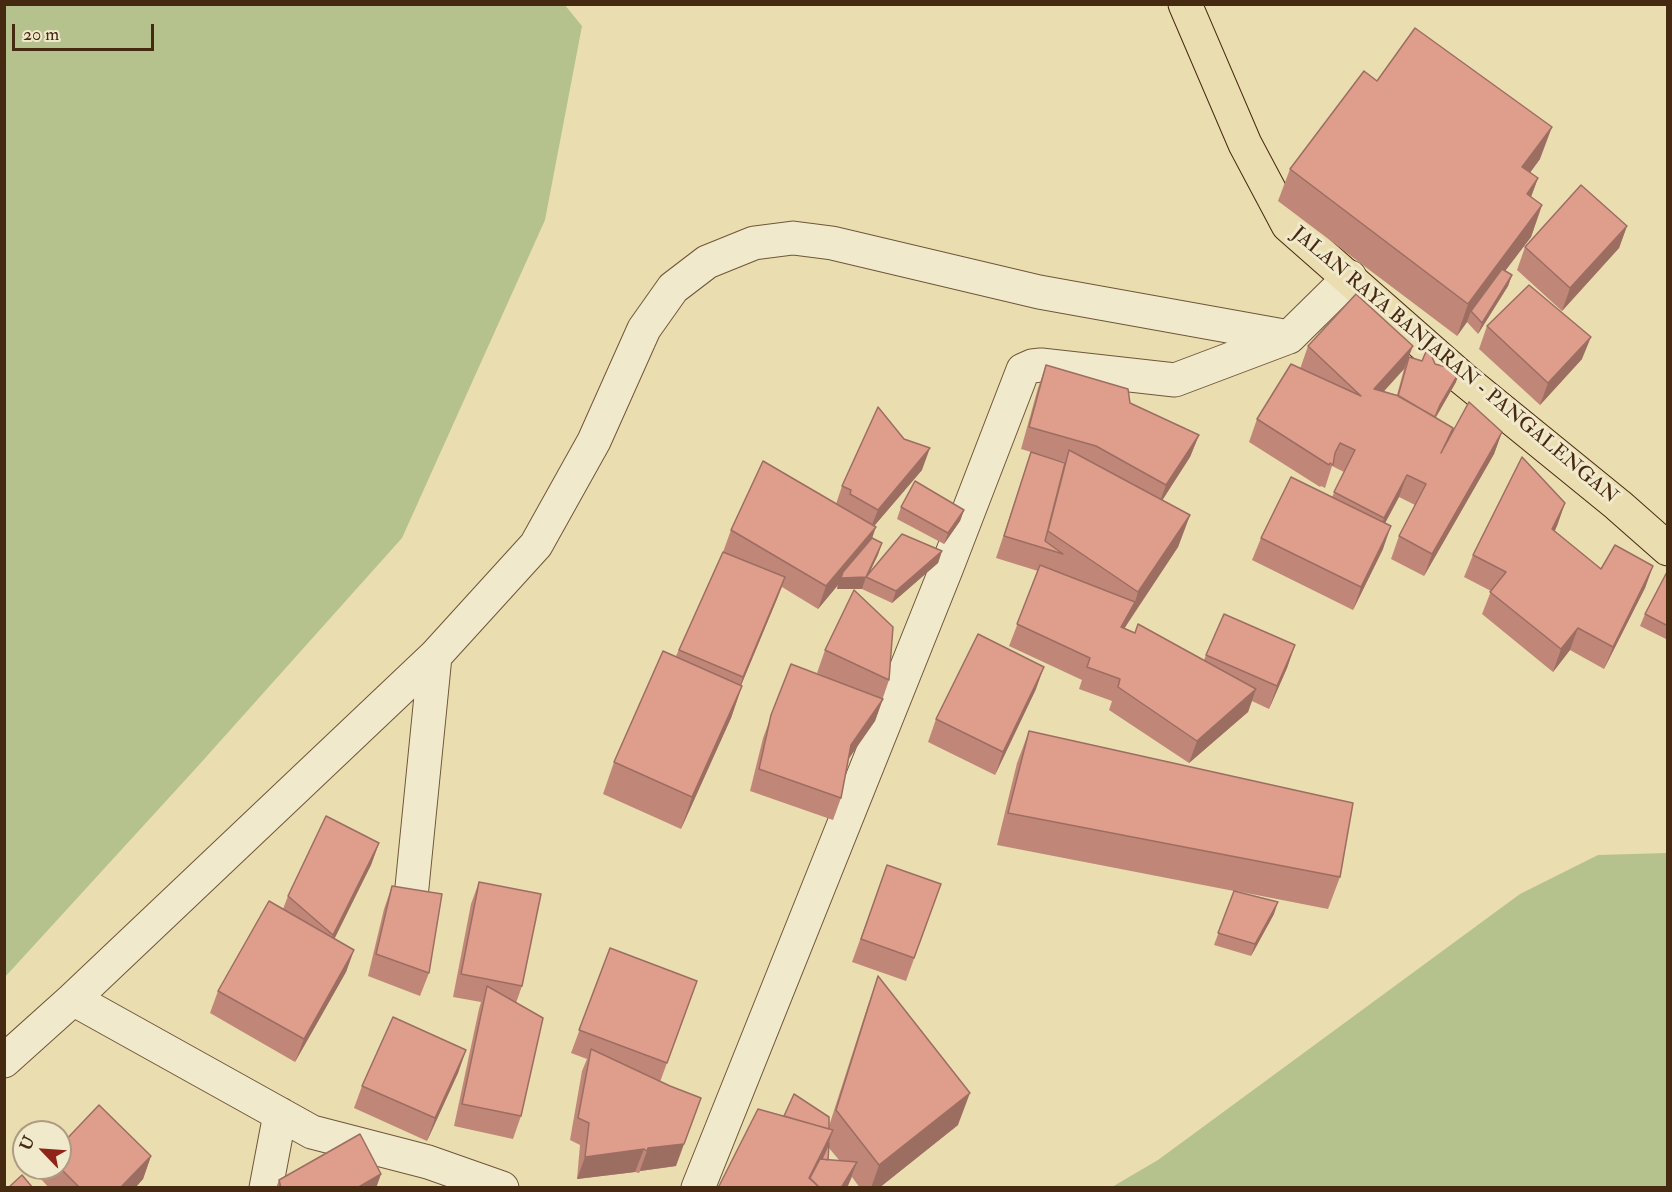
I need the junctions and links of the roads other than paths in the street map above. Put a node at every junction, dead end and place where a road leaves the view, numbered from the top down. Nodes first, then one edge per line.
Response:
1 (1185, 4) edge
2 (1350, 277) junction
3 (1289, 337) junction
4 (1668, 549) edge
5 (435, 656) junction
6 (411, 897) edge
7 (73, 999) junction
8 (4, 1061) edge
9 (280, 1114) junction
10 (266, 1188) edge
11 (502, 1188) edge
12 (698, 1188) edge

1 - 2 main road, JALAN RAYA BANJARAN - PANGALENGAN
2 - 3 street
2 - 4 main road, JALAN RAYA BANJARAN - PANGALENGAN
3 - 5 street
3 - 12 street
5 - 6 street
5 - 7 street
7 - 8 street
7 - 9 street
9 - 10 street
9 - 11 street

